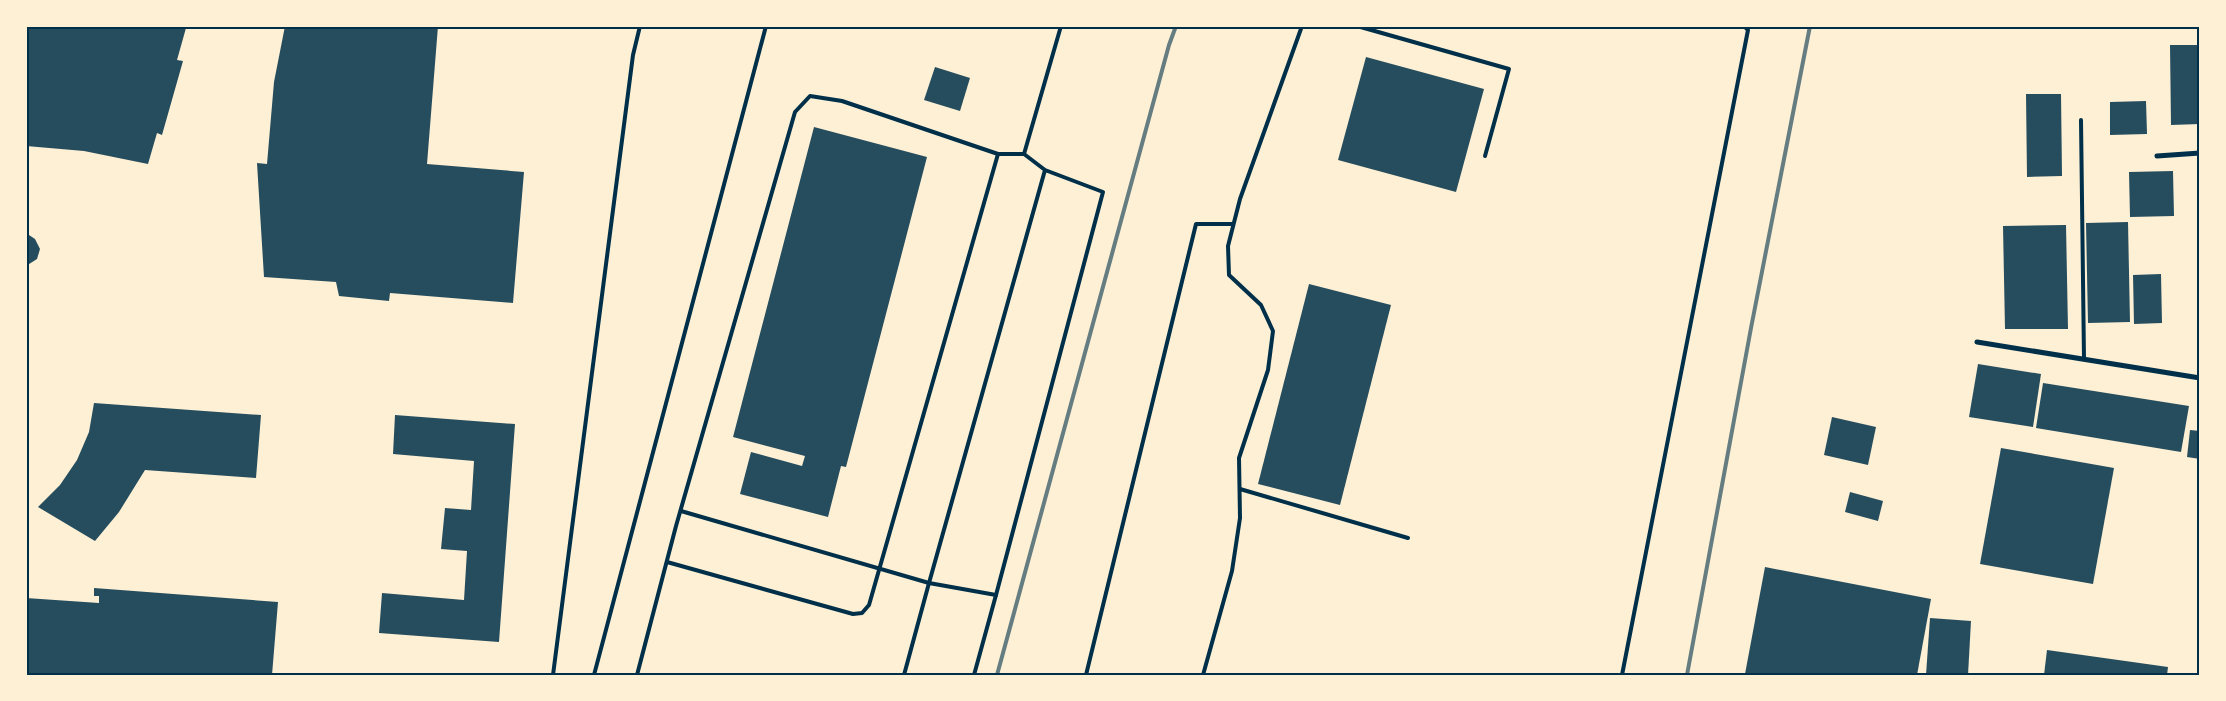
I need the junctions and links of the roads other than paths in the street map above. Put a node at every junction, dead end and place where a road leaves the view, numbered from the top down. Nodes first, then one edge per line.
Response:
1 (640, 26) edge
2 (766, 26) edge
3 (1060, 26) edge
4 (1302, 26) edge
5 (1357, 26) edge
6 (1744, 26) edge
7 (1748, 28) edge
8 (2081, 120) dead end
9 (998, 154) junction
10 (1024, 154) junction
11 (2200, 154) edge
12 (1485, 156) dead end
13 (2158, 156) dead end
14 (1045, 170) junction
15 (1233, 224) junction
16 (1977, 342) dead end
17 (2084, 359) junction
18 (2200, 378) edge
19 (1240, 489) junction
20 (681, 511) junction
21 (1408, 538) dead end
22 (667, 562) junction
23 (879, 570) junction
24 (929, 583) junction
25 (996, 595) junction
26 (553, 675) edge
27 (594, 675) edge
28 (637, 675) edge
29 (904, 675) edge
30 (974, 675) edge
31 (1086, 675) edge
32 (1203, 675) edge
33 (1622, 675) edge

1 - 26 lane
2 - 27 lane
3 - 10 lane
4 - 15 lane
5 - 12 lane
6 - 7 lane
7 - 33 lane
8 - 17 lane
9 - 10 lane
9 - 20 lane
9 - 23 lane
10 - 14 lane
11 - 13 street
14 - 24 lane
14 - 25 lane
15 - 19 lane
15 - 31 lane
16 - 17 street
17 - 18 street
19 - 21 lane
19 - 32 lane
20 - 22 lane
20 - 23 lane
22 - 23 lane
22 - 28 lane
23 - 24 lane
24 - 25 lane
24 - 29 lane
25 - 30 lane

